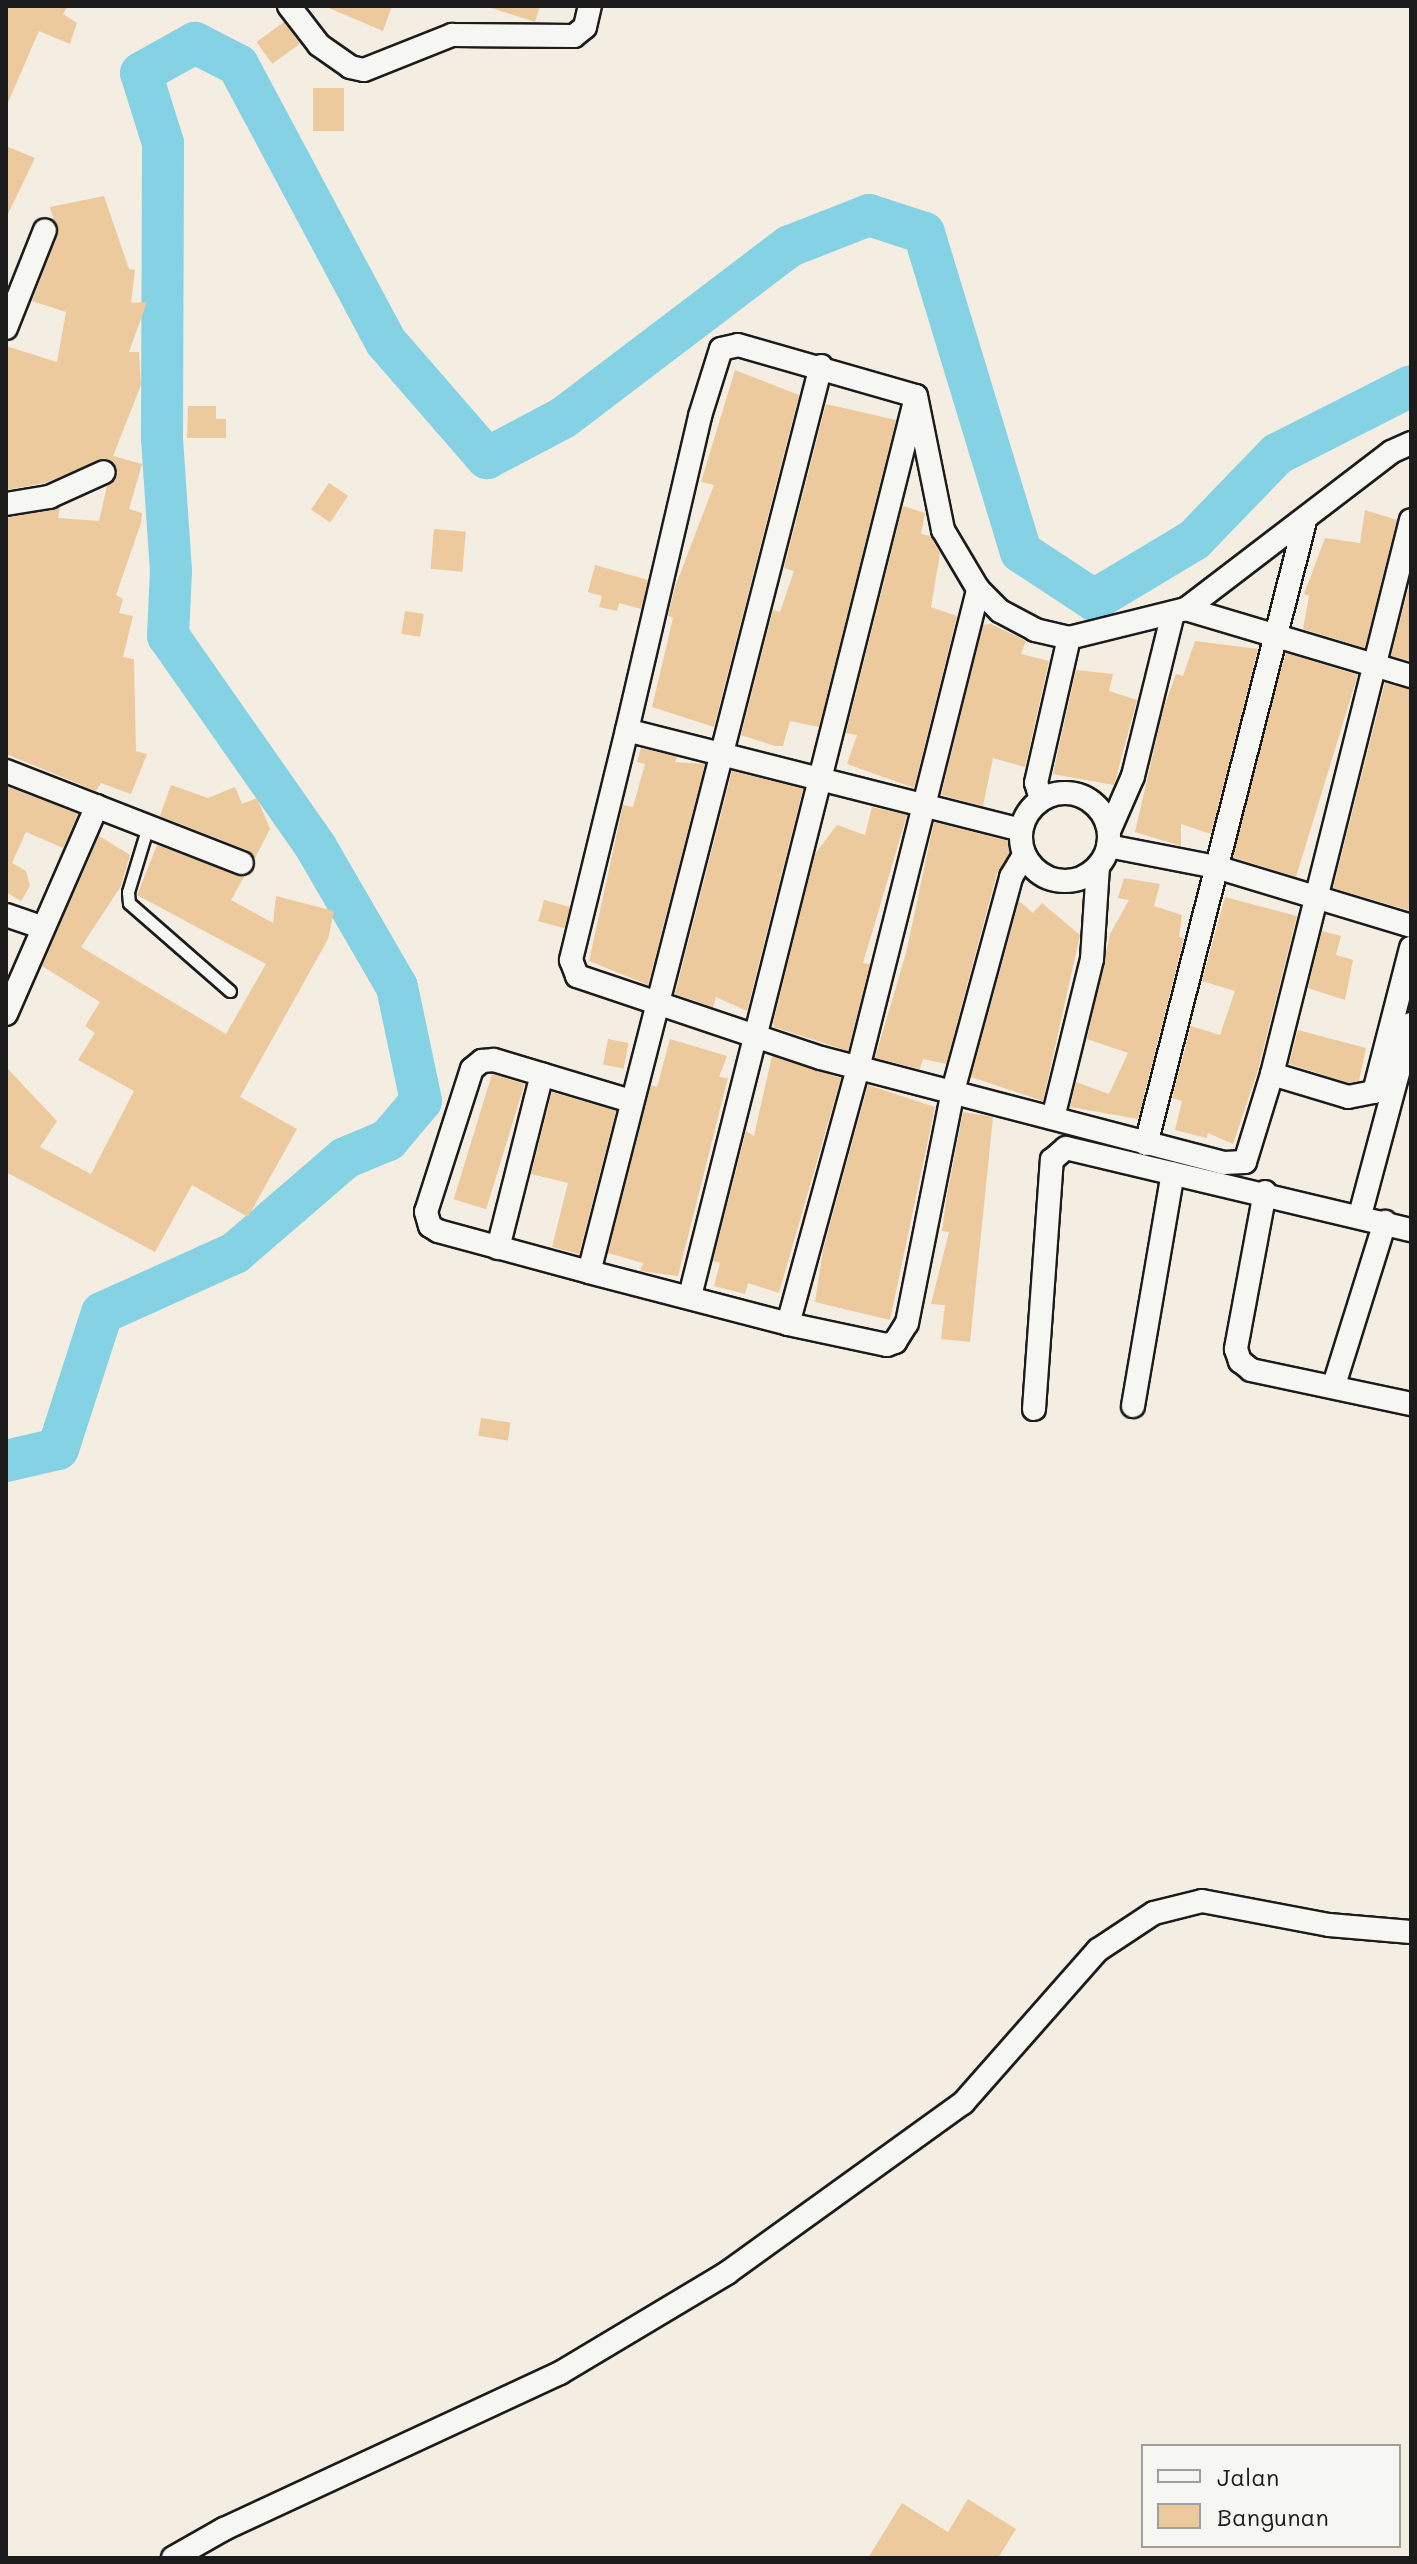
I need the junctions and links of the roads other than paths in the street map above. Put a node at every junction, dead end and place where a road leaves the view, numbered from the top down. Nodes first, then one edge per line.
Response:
1 (289, 6) edge
2 (590, 6) edge
3 (45, 230) dead end
4 (6, 328) edge
5 (821, 366) junction
6 (916, 396) junction
7 (1411, 443) edge
8 (104, 472) dead end
9 (6, 504) edge
10 (1411, 520) edge
11 (1305, 521) junction
12 (978, 589) junction
13 (1179, 611) junction
14 (1276, 634) junction
15 (1069, 638) junction
16 (1373, 666) junction
17 (1411, 676) edge
18 (627, 730) junction
19 (722, 754) junction
20 (6, 771) edge
21 (823, 777) junction
22 (1041, 799) junction
23 (920, 803) junction
24 (97, 806) junction
25 (148, 826) junction
26 (1021, 830) junction
27 (1105, 848) junction
28 (1024, 855) junction
29 (242, 863) dead end
30 (1216, 867) junction
31 (1312, 900) junction
32 (6, 915) edge
33 (1411, 926) edge
34 (43, 928) junction
35 (1411, 948) edge
36 (230, 991) dead end
37 (655, 1005) junction
38 (6, 1012) edge
39 (1411, 1024) edge
40 (756, 1039) junction
41 (858, 1068) junction
42 (542, 1074) junction
43 (1272, 1074) junction
44 (953, 1091) junction
45 (631, 1101) junction
46 (1276, 1106) dead end
47 (1053, 1118) junction
48 (1146, 1144) junction
49 (1173, 1173) junction
50 (1258, 1191) junction
51 (1360, 1215) junction
52 (1385, 1222) junction
53 (1411, 1230) edge
54 (498, 1248) junction
55 (589, 1272) junction
56 (690, 1296) junction
57 (788, 1324) junction
58 (1334, 1385) junction
59 (1411, 1404) edge
60 (1133, 1406) dead end
61 (1034, 1409) dead end
62 (1411, 1932) edge
63 (173, 2558) edge

1 - 2 street
3 - 4 street
5 - 6 street
5 - 18 street
5 - 19 street
6 - 12 street
6 - 21 street
7 - 11 street
8 - 9 street
10 - 16 street
11 - 13 street
11 - 14 street
12 - 15 street
12 - 23 street
13 - 14 street
13 - 15 street
13 - 27 street
14 - 16 street
14 - 30 street
15 - 22 street
16 - 17 street
16 - 31 street
18 - 19 street
18 - 37 street
19 - 21 street
19 - 37 street
20 - 24 street
21 - 23 street
21 - 40 street
22 - 26 street
22 - 27 street
23 - 26 street
23 - 41 street
24 - 25 street
24 - 34 street
25 - 29 street
25 - 36 lane
26 - 28 street
27 - 28 street
27 - 30 street
27 - 47 street
28 - 44 street
30 - 31 street
30 - 48 street
31 - 33 street
31 - 43 street
32 - 34 street
34 - 38 street
35 - 43 street
37 - 40 street
37 - 45 street
39 - 51 street
40 - 41 street
40 - 56 street
41 - 44 street
41 - 57 street
42 - 45 street
42 - 54 street
42 - 54 street
43 - 48 street
44 - 47 street
44 - 57 street
45 - 55 street
46 - 50 street
47 - 48 street
49 - 50 street
49 - 60 street
49 - 61 street
50 - 51 street
50 - 58 street
51 - 52 street
52 - 53 street
52 - 58 street
54 - 55 street
55 - 56 street
56 - 57 street
58 - 59 street
62 - 63 street

